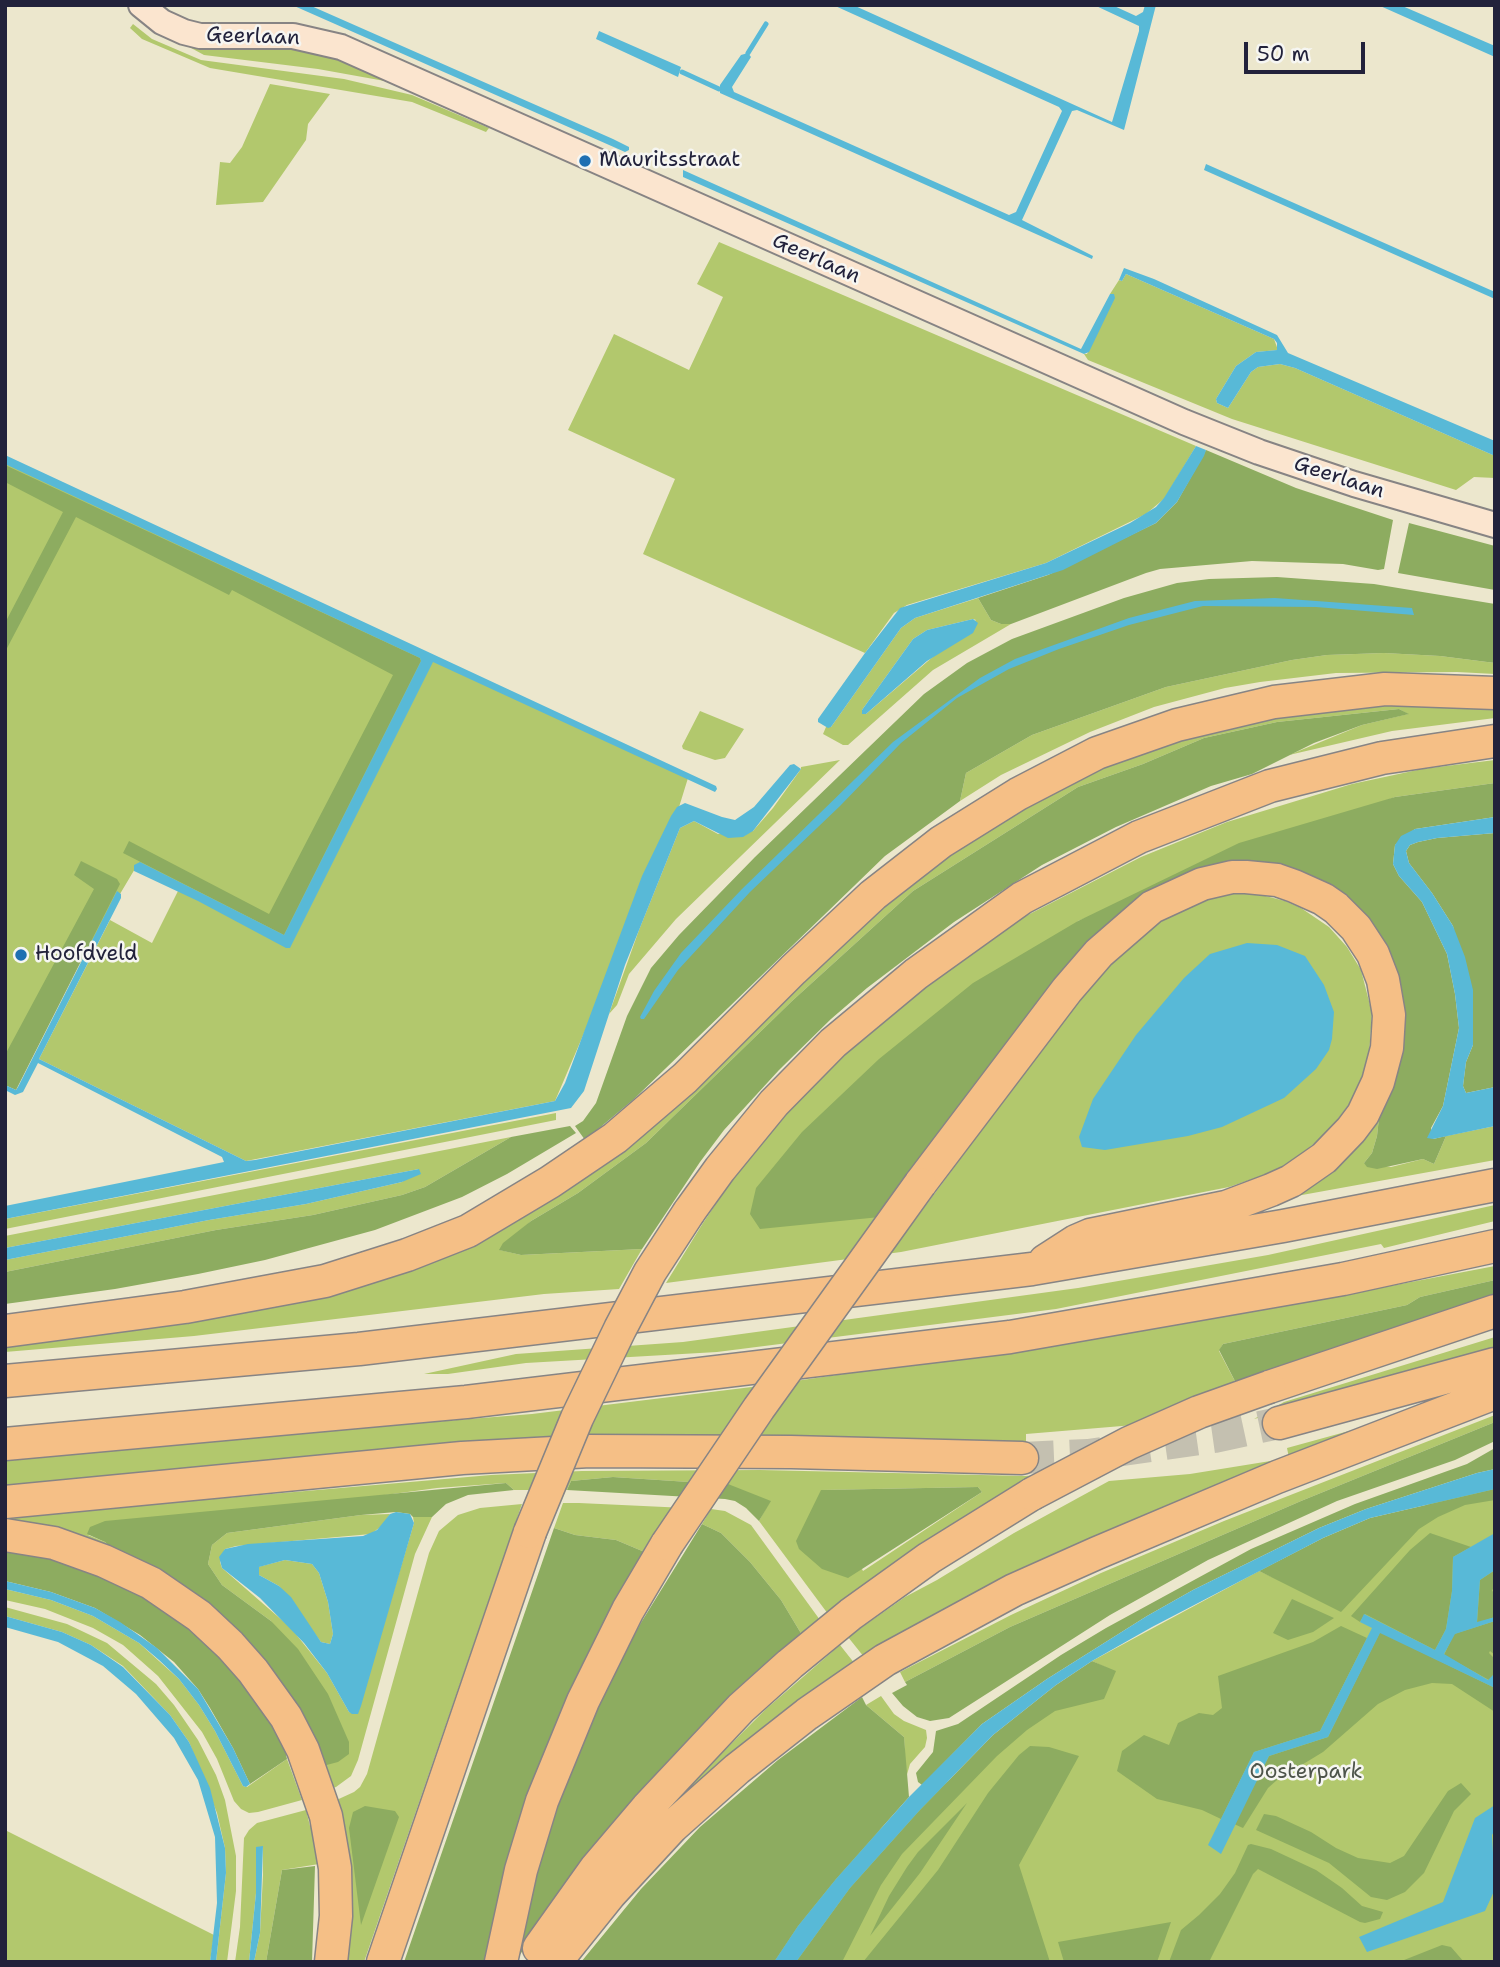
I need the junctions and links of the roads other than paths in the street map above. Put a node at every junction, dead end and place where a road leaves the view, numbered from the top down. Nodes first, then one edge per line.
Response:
1 (141, 5) edge
2 (1495, 525) edge
3 (1495, 693) edge
4 (1495, 741) edge
5 (1495, 1185) edge
6 (1495, 1246) edge
7 (1032, 1269) junction
8 (1495, 1311) edge
9 (5, 1331) edge
10 (1495, 1364) edge
11 (5, 1381) edge
12 (1495, 1394) edge
13 (1279, 1423) tunnel mouth
14 (5, 1444) edge
15 (1022, 1458) tunnel mouth
16 (5, 1502) edge
17 (5, 1535) edge
18 (504, 1949) edge
19 (331, 1962) edge
20 (383, 1962) edge

1 - 2 street, Geerlaan
3 - 9 highway
4 - 20 highway, bridge
5 - 7 highway
6 - 14 highway
7 - 11 highway
7 - 18 highway, bridge
8 - 12 highway, bridge
10 - 13 highway
15 - 16 highway
17 - 19 highway

